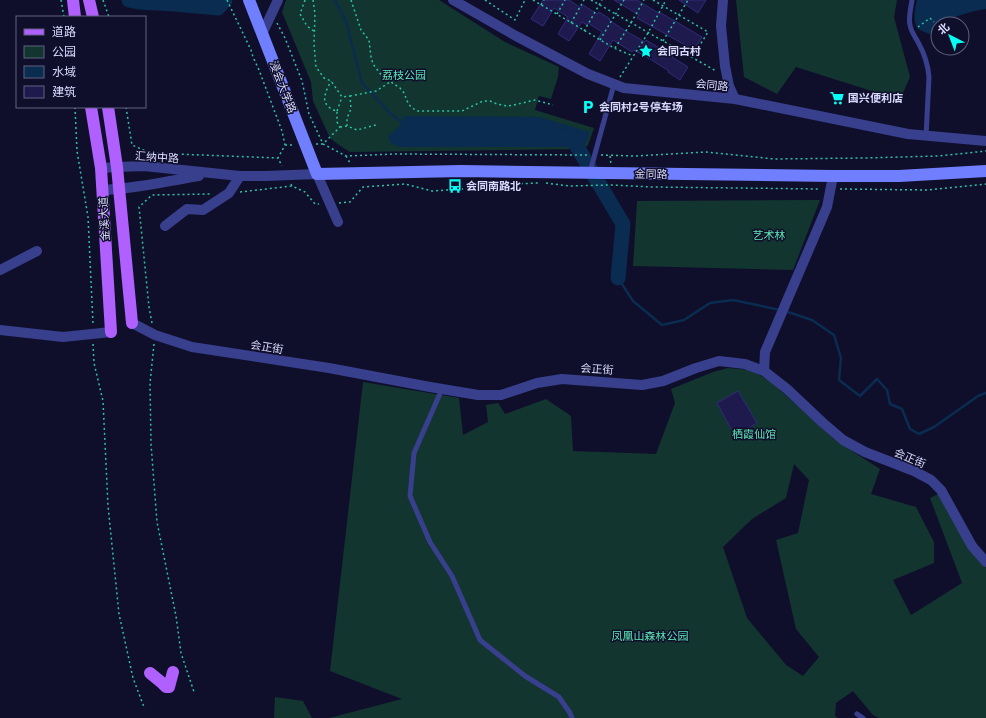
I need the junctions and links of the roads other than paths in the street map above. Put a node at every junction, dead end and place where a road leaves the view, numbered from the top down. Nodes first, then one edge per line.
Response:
1 (89, 0) edge
2 (249, 0) edge
3 (278, 0) edge
4 (453, 0) edge
5 (723, 0) edge
6 (912, 0) edge
7 (68, 3) edge
8 (75, 16) edge
9 (93, 16) edge
10 (262, 34) junction
11 (614, 86) junction
12 (735, 99) junction
13 (91, 108) edge
14 (96, 108) edge
15 (108, 108) edge
16 (108, 108) edge
17 (926, 136) junction
18 (986, 141) edge
19 (117, 167) junction
20 (101, 168) junction
21 (986, 171) edge
22 (210, 173) junction
23 (590, 173) junction
24 (317, 174) junction
25 (240, 176) junction
26 (834, 176) junction
27 (103, 190) junction
28 (119, 190) junction
29 (338, 222) dead end
30 (165, 226) dead end
31 (106, 242) junction
32 (37, 250) dead end
33 (125, 251) junction
34 (0, 270) edge
35 (132, 323) joint
36 (0, 330) edge
37 (111, 332) joint
38 (764, 371) junction
39 (442, 389) junction
40 (986, 562) edge
41 (173, 672) dead end
42 (150, 674) dead end
43 (857, 714) dead end
44 (572, 718) edge
45 (863, 718) edge

1 - 9 main road
2 - 10 street, 浸会大学路
3 - 10 street
4 - 11 street, 会同路
5 - 12 street
6 - 17 lane
7 - 8 main road
10 - 24 street, 浸会大学路
11 - 12 street, 会同路
11 - 23 lane
12 - 17 street, 会同路
13 - 20 main road, 金溪大道
14 - 15 main road
16 - 19 main road, 金溪大道
17 - 18 street, 会同路
19 - 20 street, 汇纳中路
19 - 22 street, 汇纳中路
19 - 28 main road, 金溪大道
20 - 27 main road, 金溪大道
21 - 26 street, 金同路
22 - 25 street, 汇纳中路
22 - 28 street, 汇纳中路
23 - 24 street, 金同路
23 - 26 street, 金同路
24 - 25 street, 汇纳中路
24 - 29 street
25 - 30 street
26 - 38 street
27 - 28 street, 汇纳中路
27 - 31 main road, 金溪大道
28 - 33 main road, 金溪大道
31 - 33 main road
31 - 37 main road, 金溪大道
32 - 34 street
33 - 35 main road, 金溪大道
35 - 39 street, 会正街
36 - 37 street
38 - 39 street, 会正街
38 - 40 street, 会正街
39 - 44 lane
41 - 42 main road
43 - 45 lane

